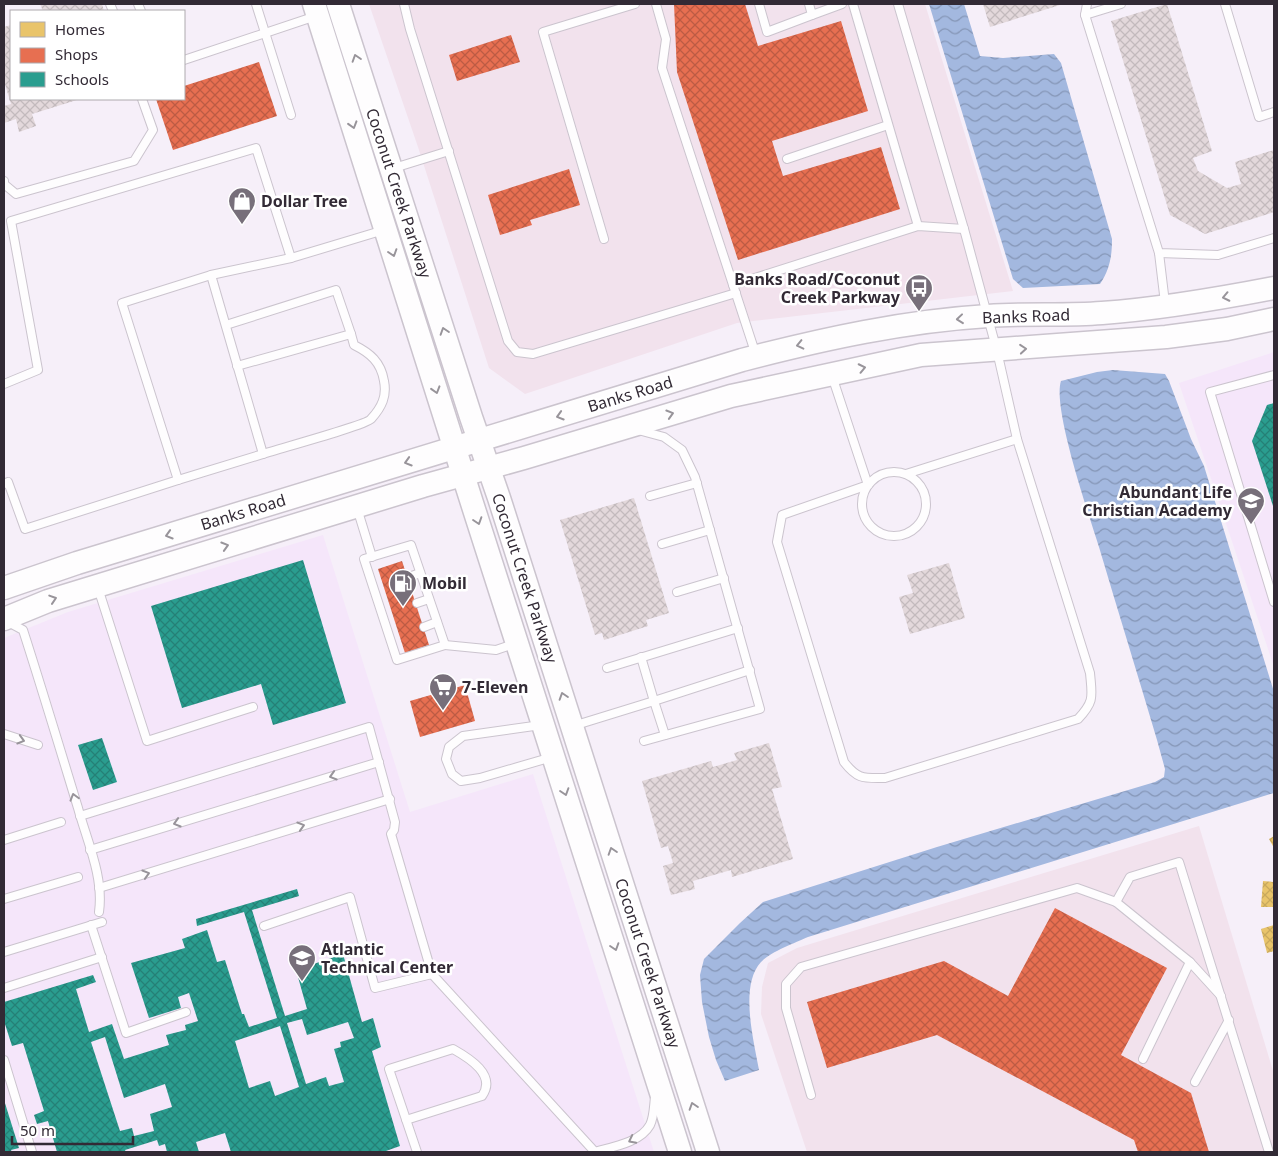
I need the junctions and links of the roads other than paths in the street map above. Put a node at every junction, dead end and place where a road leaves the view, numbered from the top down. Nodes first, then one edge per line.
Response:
1 (256, 4) edge
2 (338, 4) edge
3 (404, 4) edge
4 (635, 4) edge
5 (656, 4) edge
6 (760, 4) edge
7 (809, 4) edge
8 (842, 4) edge
9 (853, 4) edge
10 (898, 4) edge
11 (1087, 4) edge
12 (1121, 4) edge
13 (1225, 4) edge
14 (316, 9) edge
15 (812, 15) junction
16 (1085, 15) junction
17 (265, 33) junction
18 (185, 60) edge
19 (142, 100) edge
20 (1274, 112) edge
21 (291, 115) dead end
22 (888, 125) junction
23 (449, 151) junction
24 (787, 159) dead end
25 (391, 168) junction
26 (4, 182) edge
27 (918, 226) junction
28 (964, 229) junction
29 (386, 230) junction
30 (1274, 238) edge
31 (604, 239) dead end
32 (1160, 253) junction
33 (290, 258) junction
34 (211, 275) junction
35 (1274, 288) edge
36 (735, 289) junction
37 (1165, 307) junction
38 (988, 316) junction
39 (1274, 319) edge
40 (226, 326) junction
41 (351, 334) junction
42 (997, 351) junction
43 (756, 356) junction
44 (238, 366) junction
45 (832, 374) junction
46 (1274, 376) edge
47 (4, 384) edge
48 (627, 427) junction
49 (1017, 439) junction
50 (479, 440) junction
51 (455, 448) junction
52 (262, 454) junction
53 (489, 468) junction
54 (906, 474) junction
55 (463, 475) junction
56 (178, 480) junction
57 (4, 484) edge
58 (697, 484) junction
59 (868, 485) junction
60 (650, 496) dead end
61 (356, 506) junction
62 (710, 530) junction
63 (662, 544) dead end
64 (372, 557) junction
65 (420, 573) junction
66 (409, 577) dead end
67 (724, 578) junction
68 (383, 585) dead end
69 (97, 586) junction
70 (4, 588) edge
71 (373, 588) junction
72 (677, 592) dead end
73 (429, 599) junction
74 (1274, 602) edge
75 (417, 603) dead end
76 (391, 611) dead end
77 (382, 614) junction
78 (7, 621) edge
79 (437, 622) junction
80 (424, 627) dead end
81 (738, 628) junction
82 (398, 635) dead end
83 (389, 637) junction
84 (517, 643) junction
85 (445, 645) junction
86 (641, 658) junction
87 (607, 668) dead end
88 (750, 670) junction
89 (654, 701) junction
90 (253, 707) dead end
91 (543, 725) junction
92 (572, 726) junction
93 (4, 734) edge
94 (665, 735) junction
95 (644, 741) dead end
96 (38, 745) dead end
97 (554, 756) junction
98 (379, 762) junction
99 (390, 799) junction
100 (80, 816) junction
101 (61, 822) dead end
102 (4, 840) edge
103 (90, 850) junction
104 (78, 878) dead end
105 (99, 888) junction
106 (4, 899) edge
107 (1116, 902) junction
108 (99, 912) dead end
109 (102, 922) dead end
110 (92, 926) junction
111 (264, 926) dead end
112 (4, 952) edge
113 (102, 957) junction
114 (1190, 962) junction
115 (432, 974) junction
116 (4, 988) edge
117 (1222, 998) junction
118 (186, 1012) dead end
119 (1229, 1020) junction
120 (1143, 1059) dead end
121 (4, 1060) edge
122 (1195, 1082) dead end
123 (658, 1083) junction
124 (811, 1095) dead end
125 (406, 1120) junction
126 (32, 1152) edge
127 (417, 1152) edge
128 (595, 1152) edge
129 (680, 1152) edge
130 (708, 1152) edge
131 (1269, 1152) edge

1 - 17 lane
25 -> 2 street, Coconut Creek Parkway
3 - 23 lane
4 - 31 lane
5 - 36 lane
6 - 15 lane
7 - 15 lane
8 - 15 lane
9 - 22 lane
10 - 28 lane
11 - 16 lane
12 - 16 lane
13 - 20 lane
14 - 17 lane
14 -> 29 street, Coconut Creek Parkway
16 - 32 lane
17 - 18 lane
17 - 21 lane
19 - 26 lane
22 - 24 lane
22 - 27 lane
23 - 25 lane
23 - 36 lane
50 -> 25 street, Coconut Creek Parkway
27 - 28 lane
27 - 36 lane
28 - 38 lane
29 - 33 lane
29 -> 51 street, Coconut Creek Parkway
30 - 32 lane
32 - 37 lane
33 - 34 lane
33 - 47 lane
34 - 40 lane
34 - 56 lane
35 -> 37 street, Banks Road
36 - 43 lane
37 - 38 street, Banks Road
38 - 42 lane
38 -> 43 street, Banks Road
42 -> 39 street, Banks Road
40 - 41 lane
40 - 44 lane
41 - 44 lane
41 - 52 lane
45 -> 42 street, Banks Road
42 - 49 lane
43 -> 50 street, Banks Road
44 - 52 lane
48 -> 45 street, Banks Road
45 - 59 lane
46 - 74 lane
48 - 53 street, Banks Road
48 - 58 lane
49 - 54 lane
49 - 59 lane
50 - 51 street, Banks Road
50 - 53 street, Coconut Creek Parkway
51 - 55 street, Coconut Creek Parkway
51 -> 70 street, Banks Road
52 - 56 lane
53 - 55 street, Banks Road
92 -> 53 street, Coconut Creek Parkway
54 - 59 lane
54 - 59 lane
55 - 61 street, Banks Road
55 -> 84 street, Coconut Creek Parkway
56 - 57 lane
58 - 60 lane
58 - 62 lane
61 - 64 lane
69 -> 61 street, Banks Road
62 - 63 lane
62 - 67 lane
64 - 65 lane
64 - 71 lane
65 - 66 lane
65 - 73 lane
67 - 72 lane
67 - 81 lane
68 - 71 lane
78 -> 69 street, Banks Road
69 - 90 lane
71 - 77 lane
73 - 75 lane
73 - 79 lane
76 - 77 lane
77 - 83 lane
100 -> 78 lane
79 - 80 lane
79 - 85 lane
81 - 86 lane
81 - 88 lane
82 - 83 lane
83 - 85 lane
84 - 85 lane
84 - 91 street, Coconut Creek Parkway
86 - 87 lane
86 - 89 lane
88 - 89 lane
88 - 94 lane
89 - 92 lane
89 - 94 lane
91 - 97 street, Coconut Creek Parkway
91 - 97 lane
130 -> 92 street, Coconut Creek Parkway
93 -> 96 lane
94 - 95 lane
97 -> 123 street, Coconut Creek Parkway
98 - 99 lane
98 - 100 lane
98 -> 103 lane
105 -> 99 lane
99 - 115 lane
100 - 103 lane
101 - 102 lane
103 - 105 lane
104 - 106 lane
105 - 108 lane
107 - 114 lane
107 - 117 lane
107 - 124 lane
109 - 110 lane
110 - 112 lane
110 - 113 lane
111 - 115 lane
113 - 116 lane
113 - 118 lane
114 - 117 lane
114 - 120 lane
115 - 128 lane
117 - 119 lane
119 - 122 lane
119 - 131 lane
121 - 126 lane
123 -> 128 lane
123 - 129 street, Coconut Creek Parkway
125 - 125 lane
125 - 127 lane

